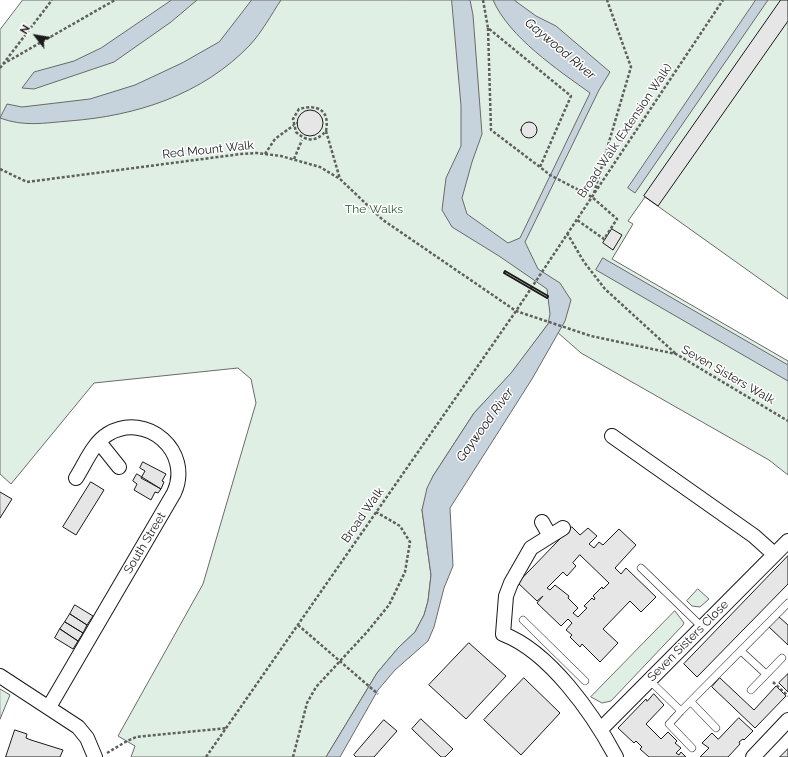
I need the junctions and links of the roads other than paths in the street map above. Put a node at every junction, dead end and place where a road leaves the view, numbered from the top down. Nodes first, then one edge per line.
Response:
1 (612, 436) dead end
2 (99, 442) junction
3 (119, 467) dead end
4 (76, 478) dead end
5 (542, 522) dead end
6 (563, 528) dead end
7 (550, 536) junction
8 (788, 541) edge
9 (774, 554) junction
10 (641, 568) dead end
11 (788, 603) edge
12 (523, 620) dead end
13 (702, 627) junction
14 (741, 651) junction
15 (782, 658) dead end
16 (561, 667) junction
17 (766, 674) junction
18 (0, 676) edge
19 (649, 680) junction
20 (585, 681) dead end
21 (751, 690) dead end
22 (690, 702) junction
23 (49, 707) junction
24 (681, 711) junction
25 (788, 720) edge
26 (716, 728) dead end
27 (601, 729) junction
28 (692, 748) dead end
29 (95, 757) edge
30 (616, 757) edge
31 (753, 757) edge

1 - 9 street
2 - 3 street
2 - 4 street, South Street
2 - 23 street, South Street
5 - 7 street
6 - 7 street
7 - 16 street
8 - 9 street, Seven Sisters Close
9 - 13 street, Seven Sisters Close
10 - 13 lane
11 - 14 lane
12 - 16 lane
13 - 19 street, Seven Sisters Close
14 - 17 lane
14 - 22 lane
15 - 17 lane
16 - 20 lane
16 - 27 street
17 - 21 lane
18 - 23 street
19 - 24 lane
19 - 27 street, Seven Sisters Close
22 - 24 lane
22 - 26 lane
23 - 29 street
24 - 28 lane
25 - 31 street
27 - 30 street

